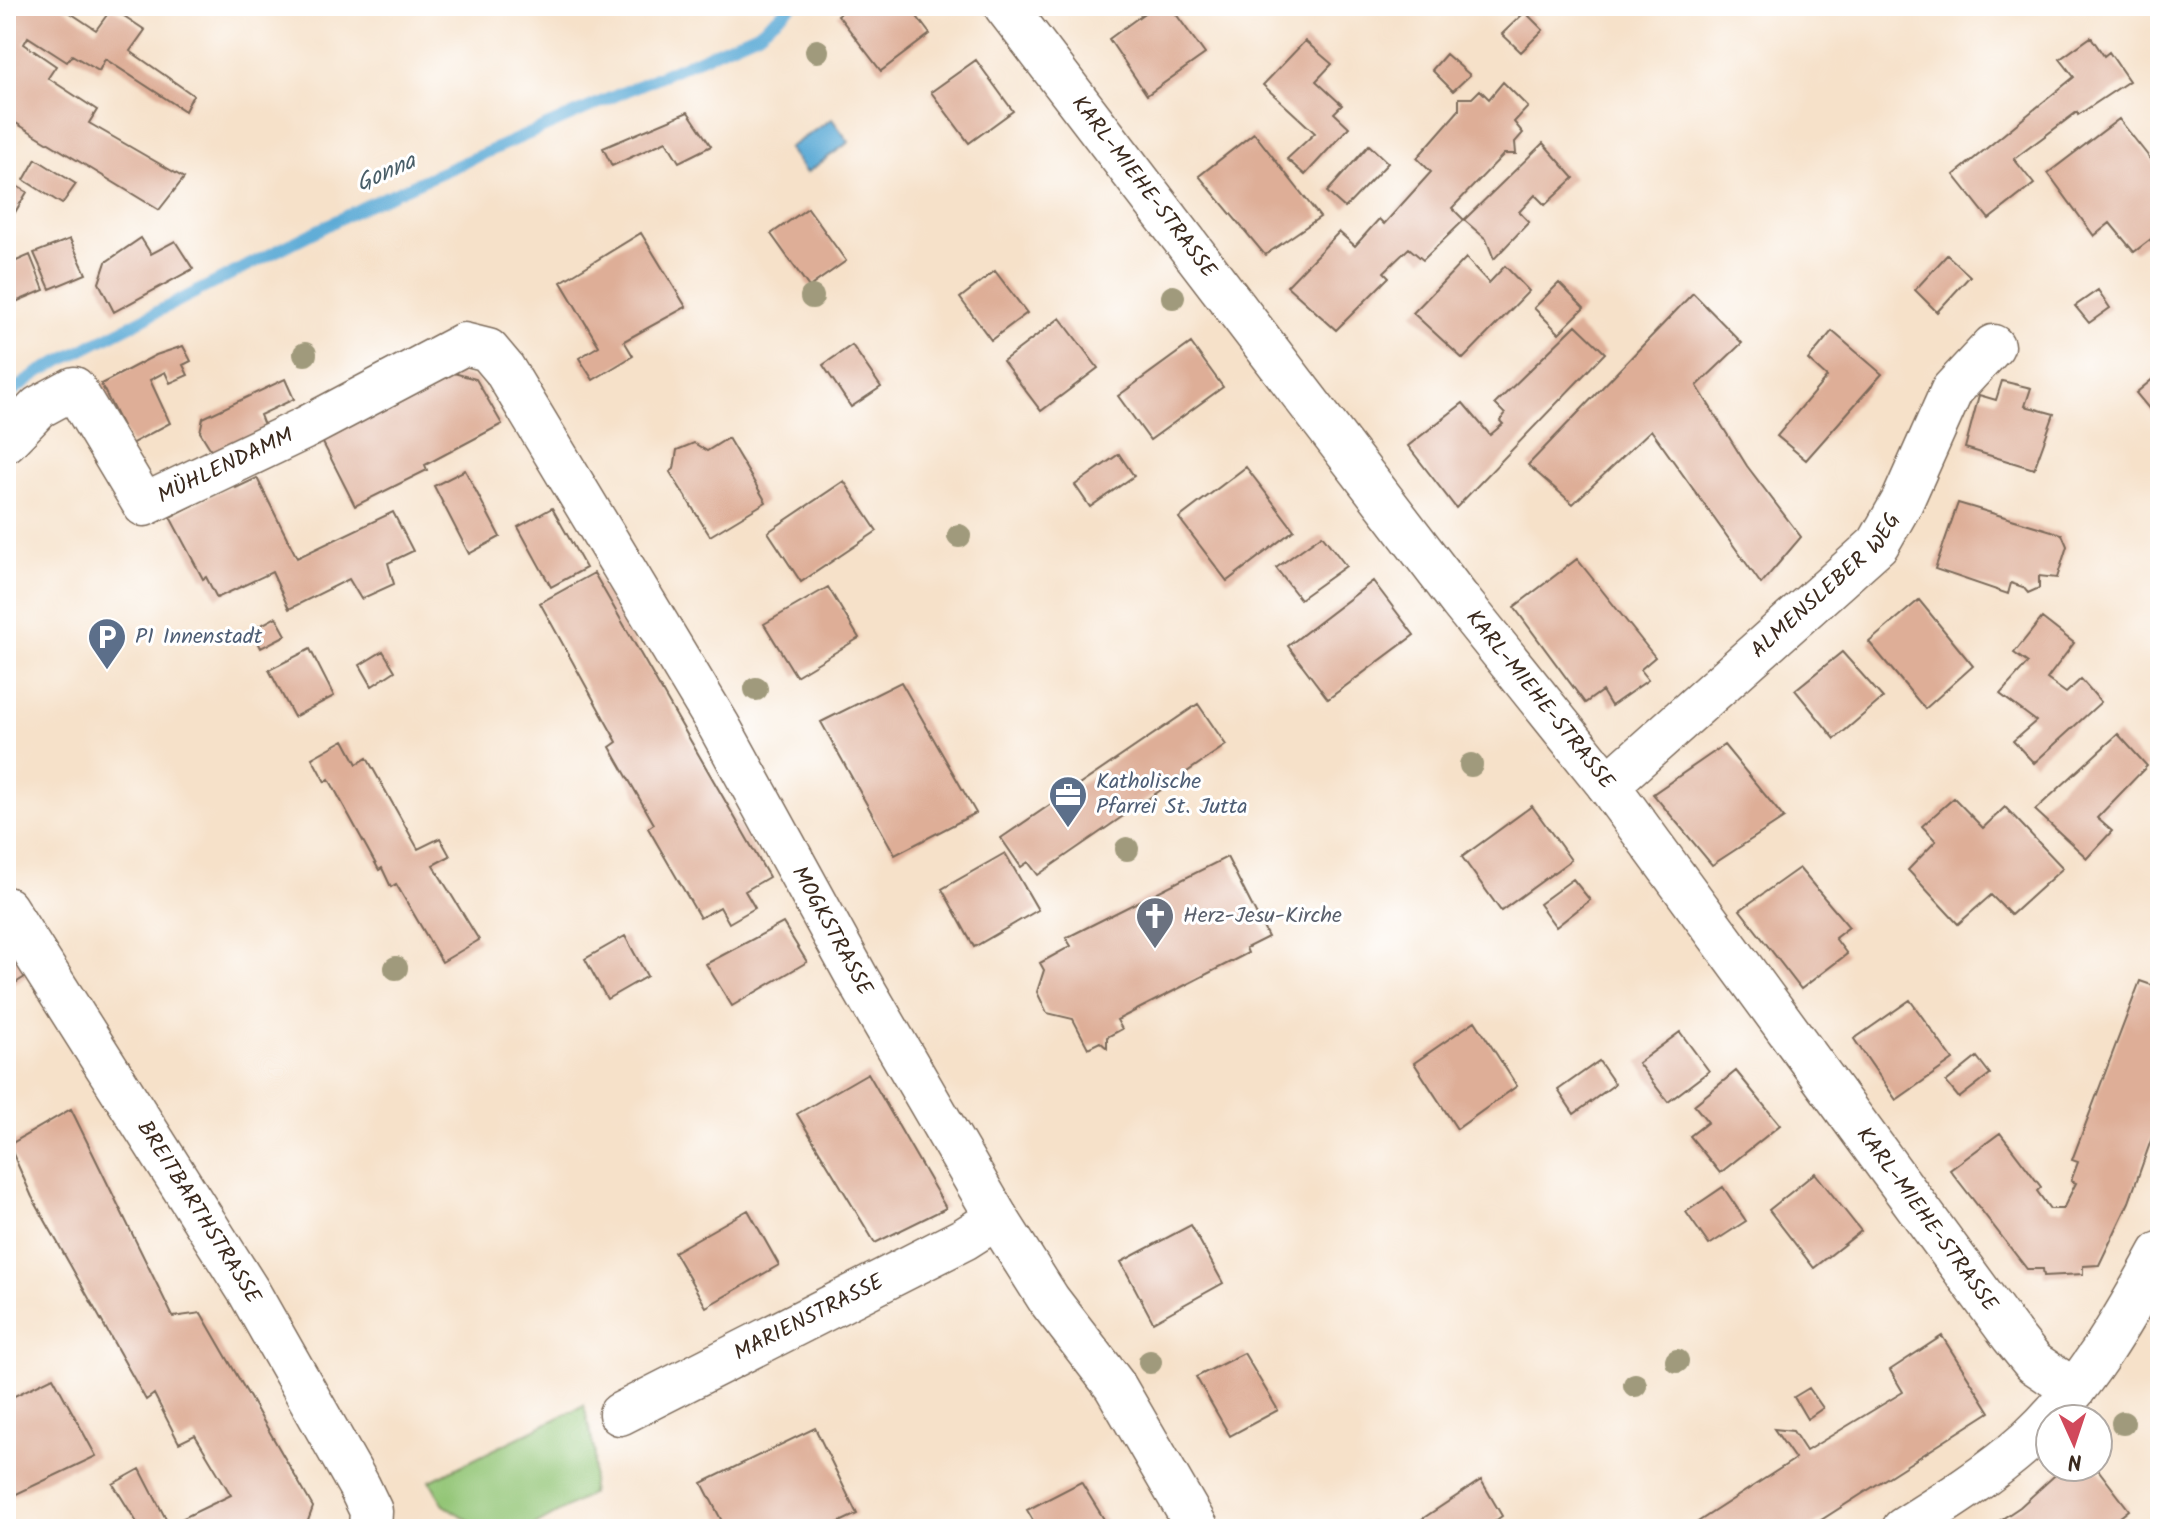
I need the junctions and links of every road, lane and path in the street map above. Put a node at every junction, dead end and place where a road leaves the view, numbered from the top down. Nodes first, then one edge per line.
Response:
1 (1005, 6) edge
2 (464, 344) joint
3 (1993, 346) dead end
4 (6, 441) edge
5 (1608, 785) junction
6 (8, 916) edge
7 (997, 1218) junction
8 (2160, 1253) edge
9 (2074, 1390) junction
10 (620, 1414) dead end
11 (371, 1528) edge
12 (1198, 1529) edge
13 (1903, 1529) edge

1 - 5 street, KARL-MIEHE-STRASSE
2 - 4 street, MÜHLENDAMM
2 - 7 street, MOGKSTRASSE
3 - 5 street, ALMENSLEBER WEG
5 - 9 street, KARL-MIEHE-STRASSE
6 - 11 street, BREITBARTHSTRASSE
7 - 10 street, MARIENSTRASSE
7 - 12 street, MOGKSTRASSE
8 - 9 street
9 - 13 street

